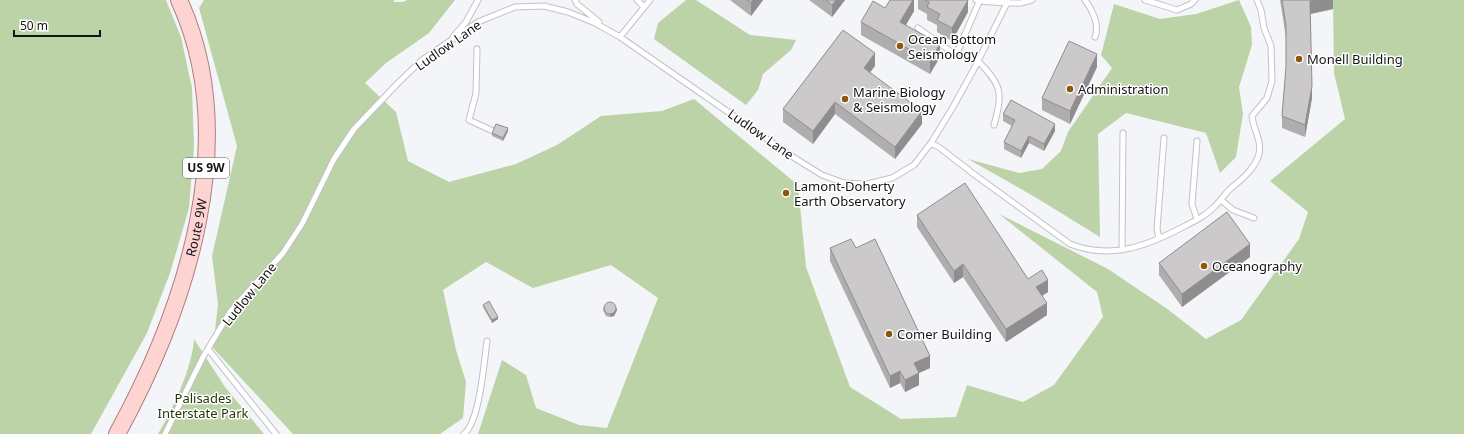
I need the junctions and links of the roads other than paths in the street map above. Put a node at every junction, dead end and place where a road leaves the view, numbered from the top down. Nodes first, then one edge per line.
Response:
1 (179, 0) edge
2 (478, 0) edge
3 (575, 0) edge
4 (637, 0) edge
5 (650, 0) edge
6 (1032, 0) edge
7 (1085, 0) edge
8 (1145, 0) edge
9 (1195, 0) edge
10 (1257, 0) edge
11 (977, 1) edge
12 (1007, 2) edge
13 (644, 7) junction
14 (918, 28) dead end
15 (620, 37) junction
16 (1095, 37) dead end
17 (448, 42) junction
18 (477, 50) dead end
19 (978, 61) junction
20 (994, 125) dead end
21 (493, 131) edge
22 (1123, 133) dead end
23 (1164, 138) dead end
24 (1197, 141) dead end
25 (931, 143) junction
26 (1221, 200) junction
27 (1254, 218) dead end
28 (1197, 219) junction
29 (1159, 238) junction
30 (1122, 250) junction
31 (487, 341) dead end
32 (208, 349) junction
33 (117, 434) edge
34 (166, 434) edge
35 (276, 434) edge
36 (464, 434) edge

1 - 33 main road, Route 9W / US 9W
2 - 17 lane
3 - 15 lane
4 - 13 lane
5 - 13 lane
6 - 12 lane
7 - 16 lane
8 - 9 lane
10 - 26 lane
11 - 12 lane
11 - 14 lane
12 - 19 lane, Ludlow Lane
13 - 15 lane
15 - 17 lane, Ludlow Lane
15 - 25 lane, Ludlow Lane
17 - 32 lane, Ludlow Lane
18 - 21 lane
19 - 20 lane
19 - 25 lane, Ludlow Lane
22 - 30 lane
23 - 29 lane
24 - 28 lane
25 - 30 lane
26 - 27 lane
26 - 28 lane
28 - 29 lane
29 - 30 lane
31 - 36 lane
32 - 34 lane, Ludlow Lane
32 - 35 lane

